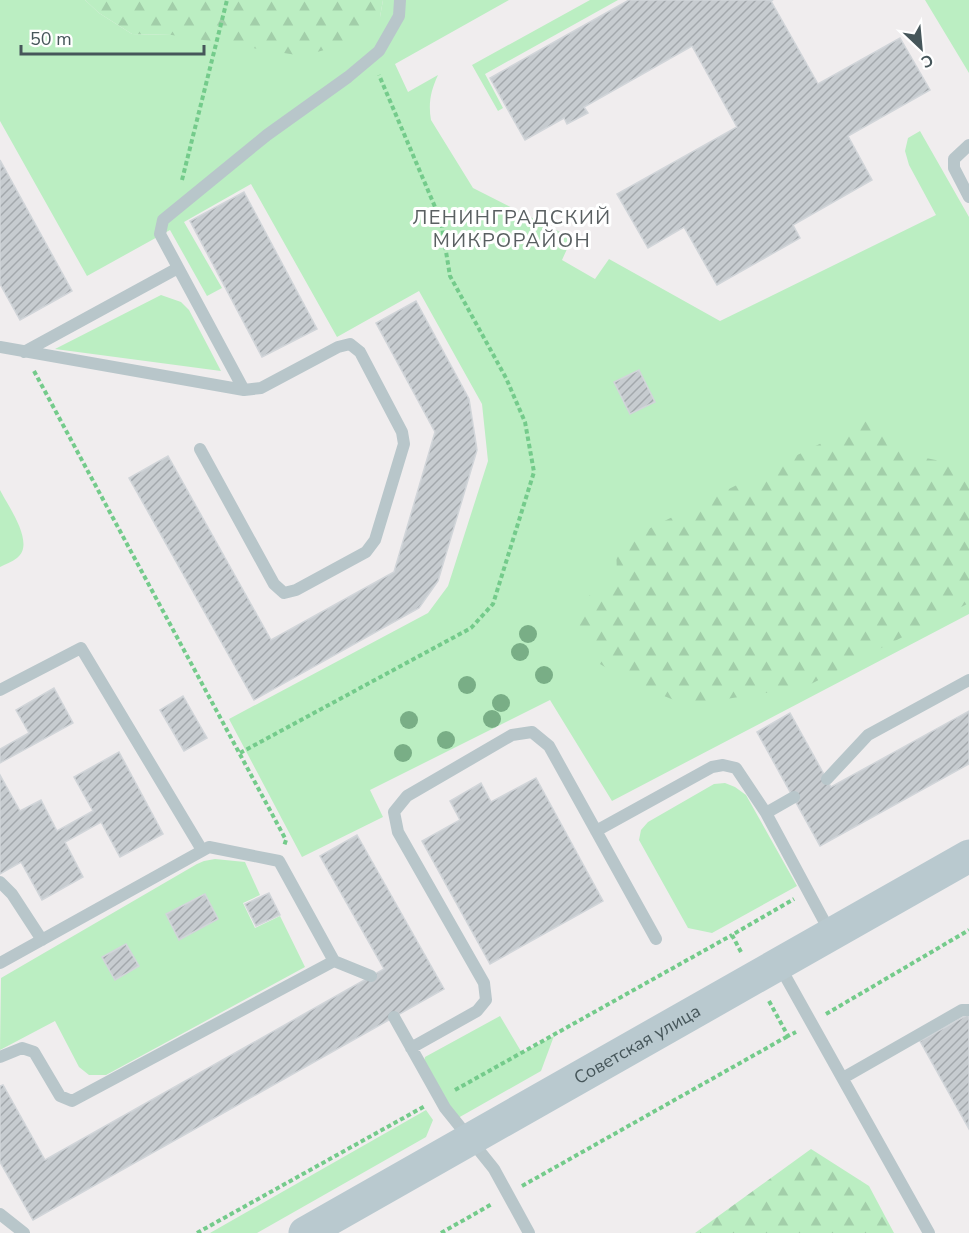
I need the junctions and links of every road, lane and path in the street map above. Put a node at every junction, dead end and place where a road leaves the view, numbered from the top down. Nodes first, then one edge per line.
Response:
1 (227, 0) edge
2 (400, 0) edge
3 (371, 57) junction
4 (969, 145) edge
5 (969, 197) edge
6 (176, 208) junction
7 (178, 268) junction
8 (0, 347) edge
9 (24, 352) junction
10 (244, 390) junction
11 (200, 449) dead end
12 (969, 680) edge
13 (0, 690) edge
14 (240, 753) junction
15 (827, 779) dead end
16 (794, 797) dead end
17 (766, 813) junction
18 (596, 831) junction
19 (202, 850) junction
20 (969, 856) edge
21 (279, 861) junction
22 (0, 882) edge
23 (831, 934) junction
24 (732, 936) dead end
25 (656, 939) dead end
26 (42, 940) junction
27 (334, 961) junction
28 (0, 963) edge
29 (779, 964) junction
30 (371, 976) dead end
31 (969, 1010) edge
32 (394, 1017) dead end
33 (788, 1036) dead end
34 (411, 1048) junction
35 (0, 1057) edge
36 (843, 1078) junction
37 (439, 1098) junction
38 (470, 1140) junction
39 (508, 1195) junction
40 (0, 1214) edge
41 (24, 1233) edge
42 (197, 1233) edge
43 (305, 1233) edge
44 (441, 1233) edge
45 (529, 1233) edge
46 (929, 1233) edge

1 - 6 path
2 - 3 lane
3 - 6 lane
3 - 14 path
4 - 5 lane
6 - 7 lane
7 - 9 lane
7 - 10 lane
8 - 9 lane
9 - 10 lane
9 - 14 path
10 - 11 lane
12 - 15 lane
13 - 19 lane
14 - 21 path
16 - 17 lane
17 - 18 lane
17 - 23 lane
18 - 25 lane
18 - 34 lane
19 - 21 lane
19 - 26 lane
20 - 23 street, Советская улица
21 - 27 lane
22 - 26 lane
23 - 29 street, Советская улица
24 - 37 path
26 - 28 lane
27 - 30 lane
27 - 35 lane
29 - 36 lane
29 - 38 street, Советская улица
31 - 36 lane
32 - 34 lane
33 - 39 path
34 - 37 lane
36 - 46 lane
37 - 38 lane
37 - 42 path
38 - 39 lane
38 - 43 street, Советская улица
39 - 44 path
39 - 45 lane
40 - 41 lane

